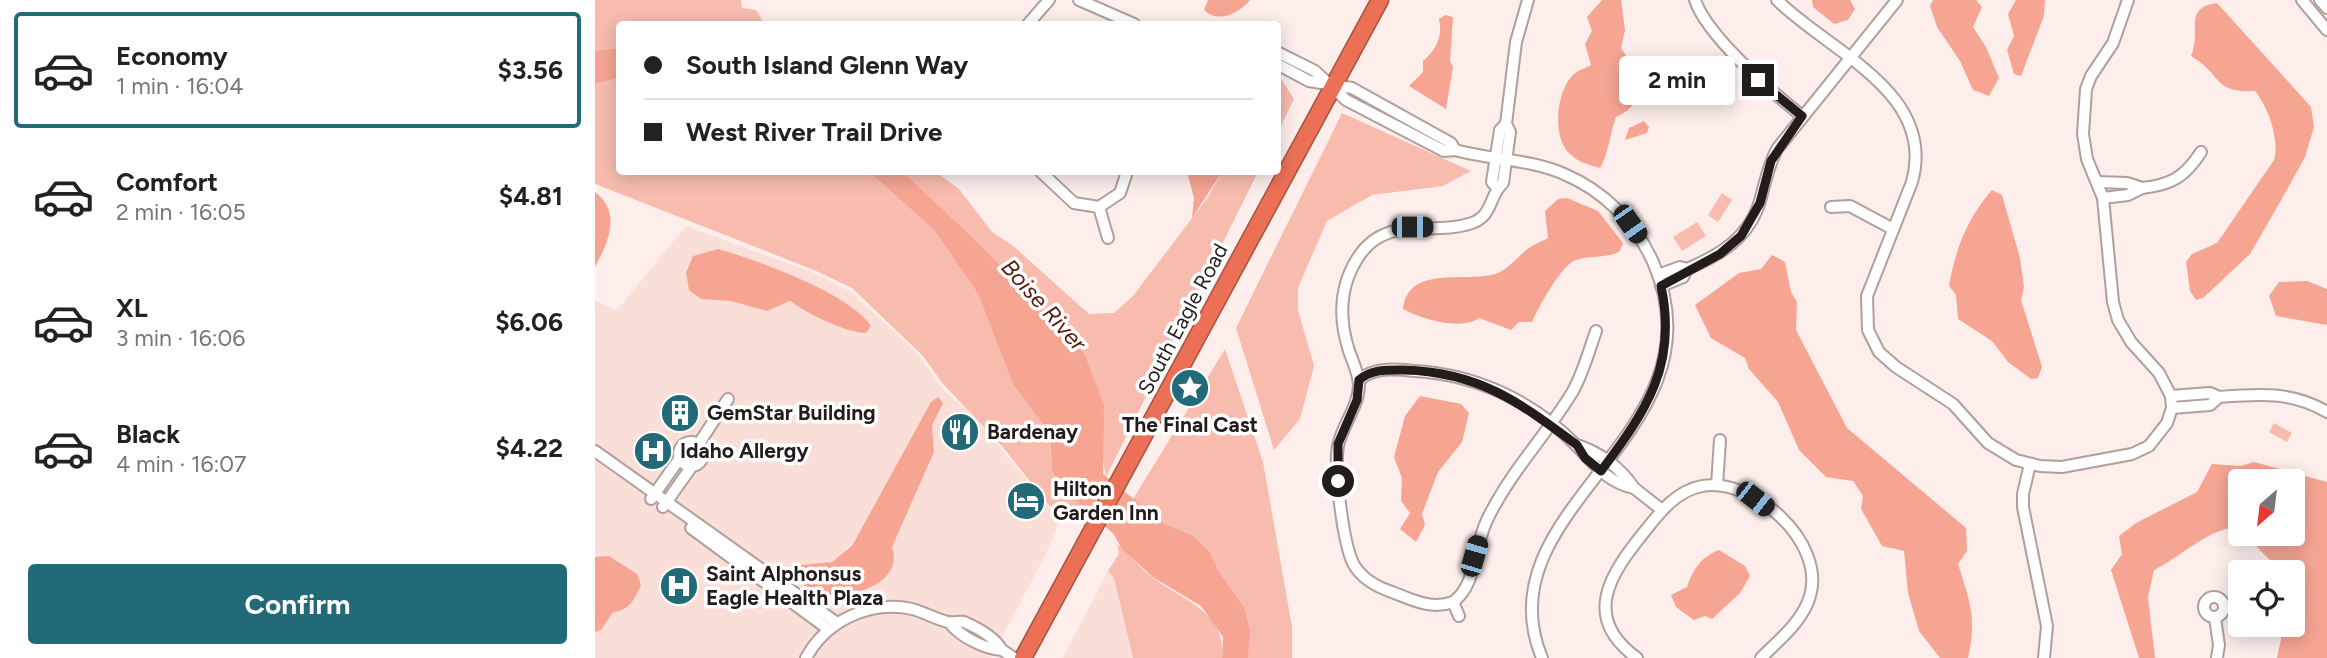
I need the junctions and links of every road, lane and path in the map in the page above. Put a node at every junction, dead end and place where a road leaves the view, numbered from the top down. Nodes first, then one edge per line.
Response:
1 (1049, 0) edge
2 (1079, 0) edge
3 (1380, 0) edge
4 (1528, 0) edge
5 (1695, 0) edge
6 (1777, 0) edge
7 (1897, 0) edge
8 (2128, 0) edge
9 (2302, 0) edge
10 (2320, 0) edge
11 (2327, 8) edge
12 (1031, 21) edge
13 (1127, 21) edge
14 (2327, 30) edge
15 (1281, 54) edge
16 (1848, 59) junction
17 (1281, 66) edge
18 (1333, 85) junction
19 (1802, 116) junction
20 (2201, 152) dead end
21 (1501, 160) junction
22 (1044, 175) edge
23 (1126, 175) edge
24 (2097, 183) junction
25 (2143, 188) junction
26 (2103, 198) junction
27 (1099, 207) junction
28 (1831, 207) dead end
29 (1893, 229) junction
30 (1108, 239) dead end
31 (1659, 281) junction
32 (1595, 331) dead end
33 (1359, 380) junction
34 (2171, 396) junction
35 (2219, 397) junction
36 (728, 399) dead end
37 (2172, 408) junction
38 (2327, 412) edge
39 (1549, 424) junction
40 (1720, 440) dead end
41 (698, 445) junction
42 (595, 451) edge
43 (595, 458) edge
44 (680, 458) junction
45 (2030, 464) junction
46 (692, 466) junction
47 (1604, 467) junction
48 (1717, 485) junction
49 (653, 496) junction
50 (665, 505) junction
51 (1663, 510) junction
52 (1453, 602) junction
53 (1459, 615) dead end
54 (2214, 618) dead end
55 (832, 626) junction
56 (806, 658) edge
57 (1014, 658) edge
58 (1023, 658) edge
59 (1542, 658) edge
60 (1637, 658) edge
61 (1761, 658) edge
62 (2044, 658) edge
63 (2217, 658) edge

1 - 12 street
2 - 13 street
3 - 18 highway, South Eagle Road
4 - 21 street
5 - 19 street
6 - 16 street
7 - 16 street
8 - 24 street
9 - 14 street
10 - 11 street
15 - 18 street
16 - 19 street
16 - 29 street
17 - 18 street
18 - 21 street
18 - 58 highway, South Eagle Road
19 - 31 street
20 - 25 street
21 - 31 street
21 - 33 street
22 - 27 street
23 - 27 street
24 - 25 street
24 - 26 street
25 - 26 street
26 - 34 street
27 - 30 street
28 - 29 street
29 - 45 street
31 - 47 street
32 - 39 street
33 - 39 street
33 - 52 street
34 - 35 street
34 - 37 street
35 - 37 street
35 - 38 street
36 - 41 street
37 - 45 street
39 - 47 street
39 - 52 street
40 - 48 street
41 - 44 street
41 - 46 street
42 - 49 street
43 - 49 street
44 - 46 street
44 - 49 street
45 - 62 street
46 - 50 street
47 - 51 street
47 - 59 street
48 - 51 street
48 - 61 street
49 - 50 street
50 - 55 street
51 - 60 street
52 - 53 street
54 - 63 street
55 - 56 street
55 - 57 street

